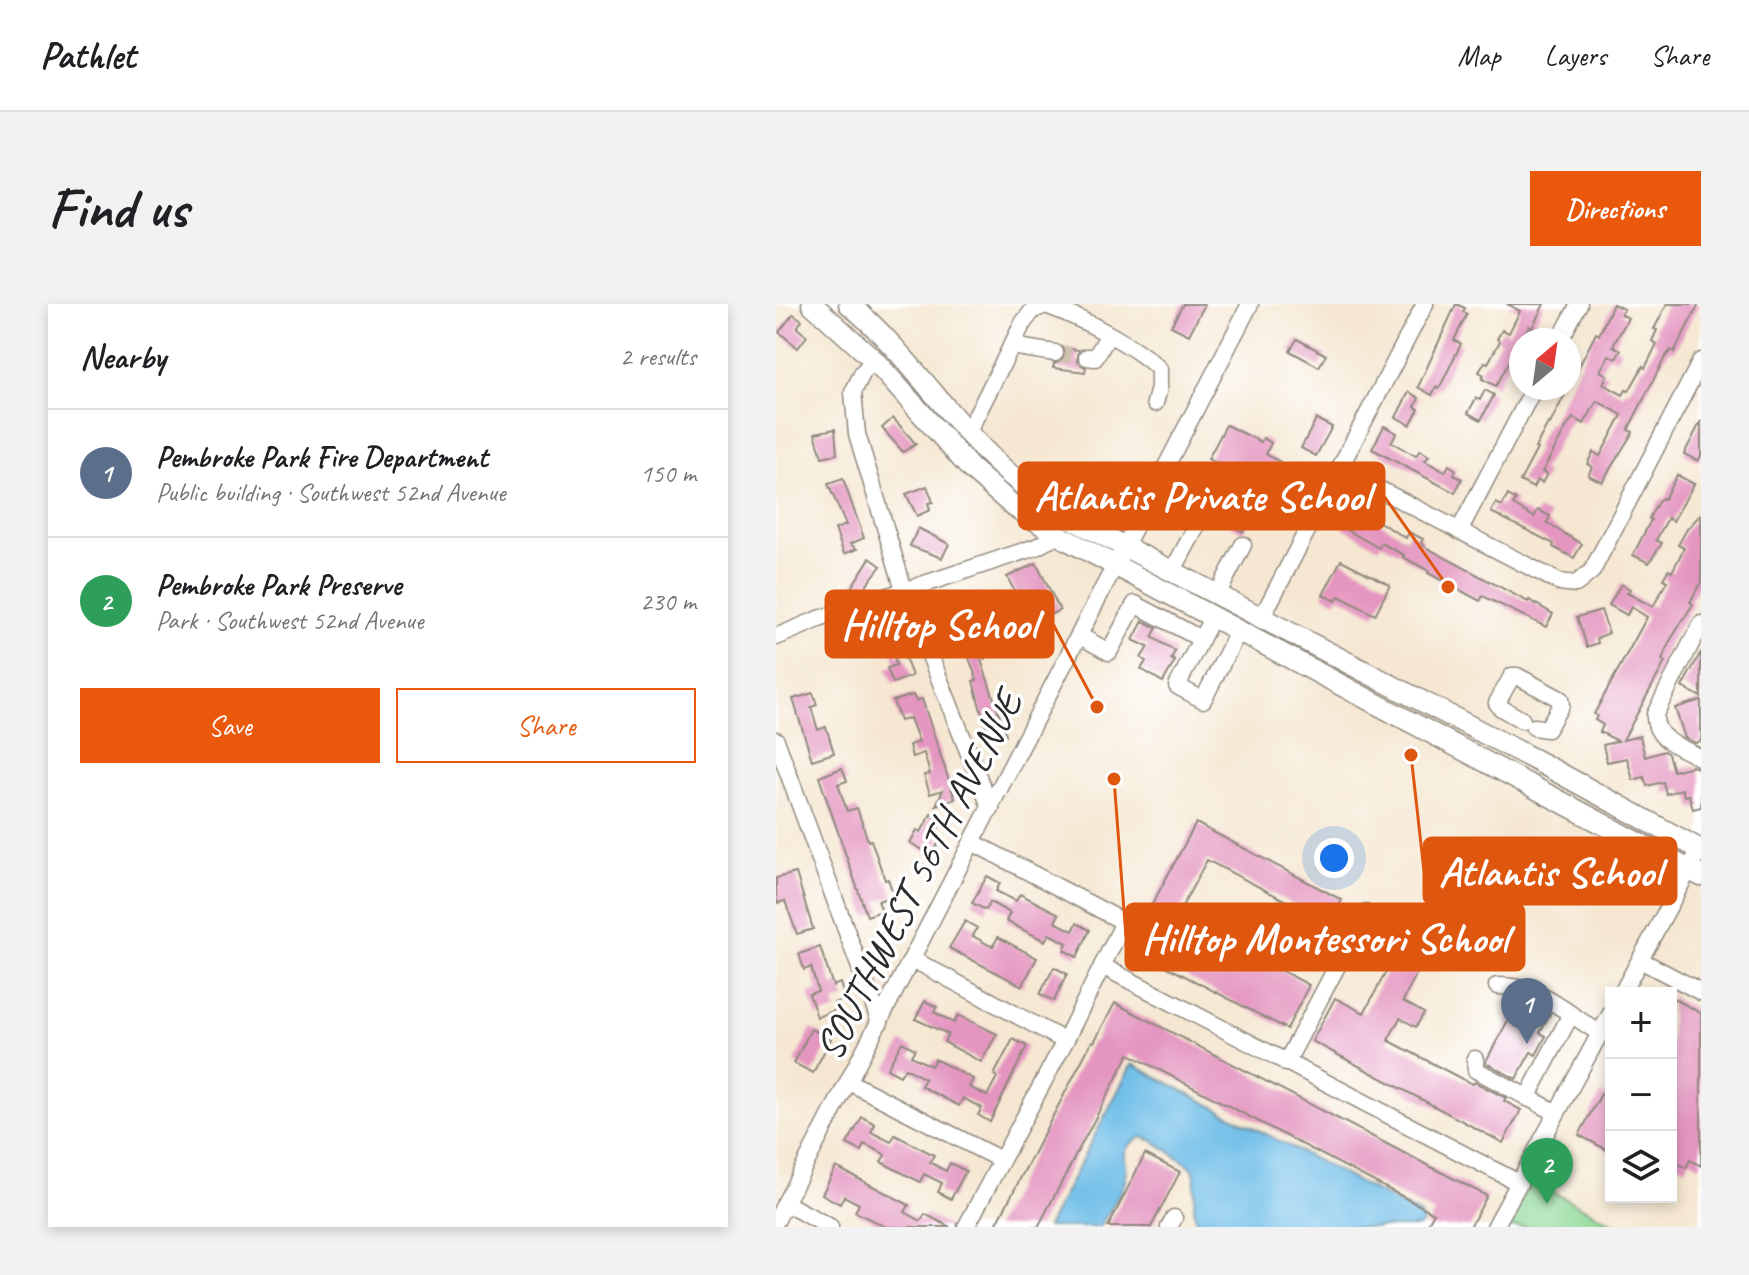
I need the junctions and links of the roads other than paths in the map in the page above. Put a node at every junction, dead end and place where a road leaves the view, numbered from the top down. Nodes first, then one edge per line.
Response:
1 (812, 304) edge
2 (849, 304) edge
3 (1250, 304) edge
4 (1425, 304) edge
5 (1579, 304) edge
6 (1566, 328) edge
7 (1108, 336) junction
8 (1011, 346) junction
9 (1055, 353) tunnel mouth
10 (1087, 357) dead end
11 (874, 360) junction
12 (1701, 361) edge
13 (918, 376) junction
14 (1528, 400) edge
15 (1155, 403) dead end
16 (968, 432) junction
17 (1340, 469) junction
18 (1200, 520) dead end
19 (1459, 531) junction
20 (1058, 535) junction
21 (1243, 545) dead end
22 (1126, 547) junction
23 (1116, 567) junction
24 (1172, 572) junction
25 (904, 590) junction
26 (1217, 595) junction
27 (1212, 618) junction
28 (1261, 619) junction
29 (1238, 632) junction
30 (1699, 633) edge
31 (1080, 636) junction
32 (776, 637) edge
33 (1201, 639) junction
34 (776, 740) edge
35 (1701, 758) edge
36 (991, 809) junction
37 (972, 842) junction
38 (1701, 850) edge
39 (1695, 873) edge
40 (1365, 913) dead end
41 (912, 959) junction
42 (1640, 960) junction
43 (1102, 966) junction
44 (1497, 986) dead end
45 (1625, 987) edge
46 (1701, 992) edge
47 (1570, 1016) junction
48 (880, 1022) junction
49 (1605, 1024) edge
50 (1600, 1033) junction
51 (1065, 1041) junction
52 (1475, 1059) dead end
53 (1286, 1063) junction
54 (849, 1082) junction
55 (1527, 1098) junction
56 (1557, 1113) junction
57 (1001, 1160) junction
58 (1519, 1183) junction
59 (785, 1203) junction
60 (776, 1221) edge
61 (830, 1227) edge
62 (966, 1227) edge
63 (1495, 1227) edge

1 - 11 main road
2 - 13 main road
3 - 22 street, SOUTHWEST 56TH AVENUE
4 - 17 street
5 - 6 street
7 - 8 street
7 - 10 street
7 - 15 street
8 - 9 street
8 - 16 street
11 - 13 main road
11 - 20 main road
11 - 25 street
12 - 19 street
13 - 16 main road
14 - 19 street
16 - 22 main road
17 - 19 street
17 - 28 street
18 - 24 street
20 - 23 main road
20 - 25 street
21 - 26 street
22 - 23 street, SOUTHWEST 56TH AVENUE
22 - 24 main road
23 - 27 main road
23 - 31 street, SOUTHWEST 56TH AVENUE
24 - 26 main road
25 - 32 street
25 - 36 street
26 - 28 main road
27 - 29 main road
27 - 33 street
28 - 38 main road
29 - 33 street
29 - 39 main road
30 - 35 street
31 - 33 street
31 - 36 street, SOUTHWEST 56TH AVENUE
34 - 48 street
36 - 37 street, SOUTHWEST 56TH AVENUE
37 - 41 street, SOUTHWEST 56TH AVENUE
37 - 43 street
38 - 39 street
39 - 42 street
40 - 53 street
41 - 48 street, SOUTHWEST 56TH AVENUE
41 - 51 street
42 - 45 street
42 - 46 street
43 - 51 street
43 - 53 street
44 - 47 street
47 - 50 street
47 - 55 street
48 - 54 street, SOUTHWEST 56TH AVENUE
49 - 50 street
50 - 56 street
51 - 57 street
52 - 55 street
53 - 58 street
54 - 57 street
54 - 59 street, SOUTHWEST 56TH AVENUE
55 - 56 street
56 - 58 street
57 - 62 street
58 - 63 street
59 - 60 street, SOUTHWEST 56TH AVENUE
59 - 61 street

